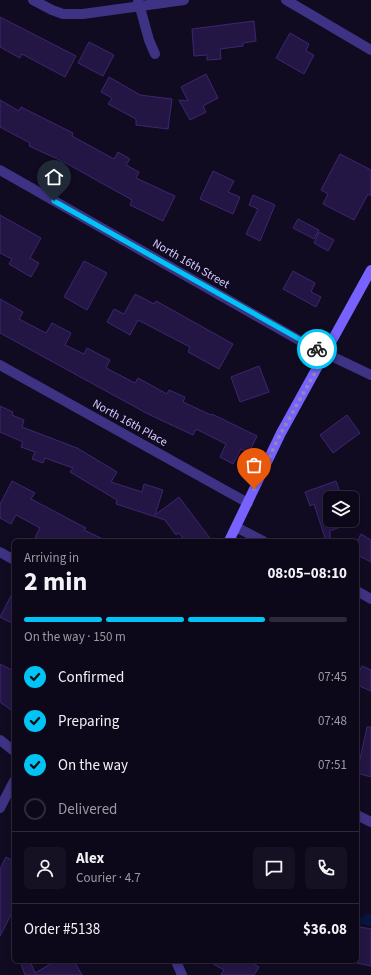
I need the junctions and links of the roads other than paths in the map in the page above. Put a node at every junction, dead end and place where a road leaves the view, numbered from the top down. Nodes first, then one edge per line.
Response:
1 (33, 0) edge
2 (184, 0) edge
3 (286, 0) edge
4 (138, 3) edge
5 (371, 50) edge
6 (155, 54) dead end
7 (0, 170) edge
8 (371, 270) edge
9 (326, 353) junction
10 (0, 365) edge
11 (371, 376) edge
12 (248, 503) junction
13 (236, 527) junction
14 (230, 539) edge
15 (259, 539) edge
16 (0, 552) edge
17 (12, 559) edge
18 (359, 592) edge
19 (371, 598) edge
20 (0, 740) edge
21 (12, 749) edge
22 (12, 785) edge
23 (0, 808) edge
24 (359, 816) edge
25 (371, 822) edge

1 - 4 street
2 - 4 street
3 - 5 street
4 - 6 street
7 - 9 street, North 16th Street
8 - 9 street
9 - 11 street, North 16th Street
9 - 12 street
10 - 12 street, North 16th Place
12 - 13 street
13 - 14 street
13 - 15 street
16 - 17 street
18 - 19 street
20 - 21 street
22 - 23 street
24 - 25 street

